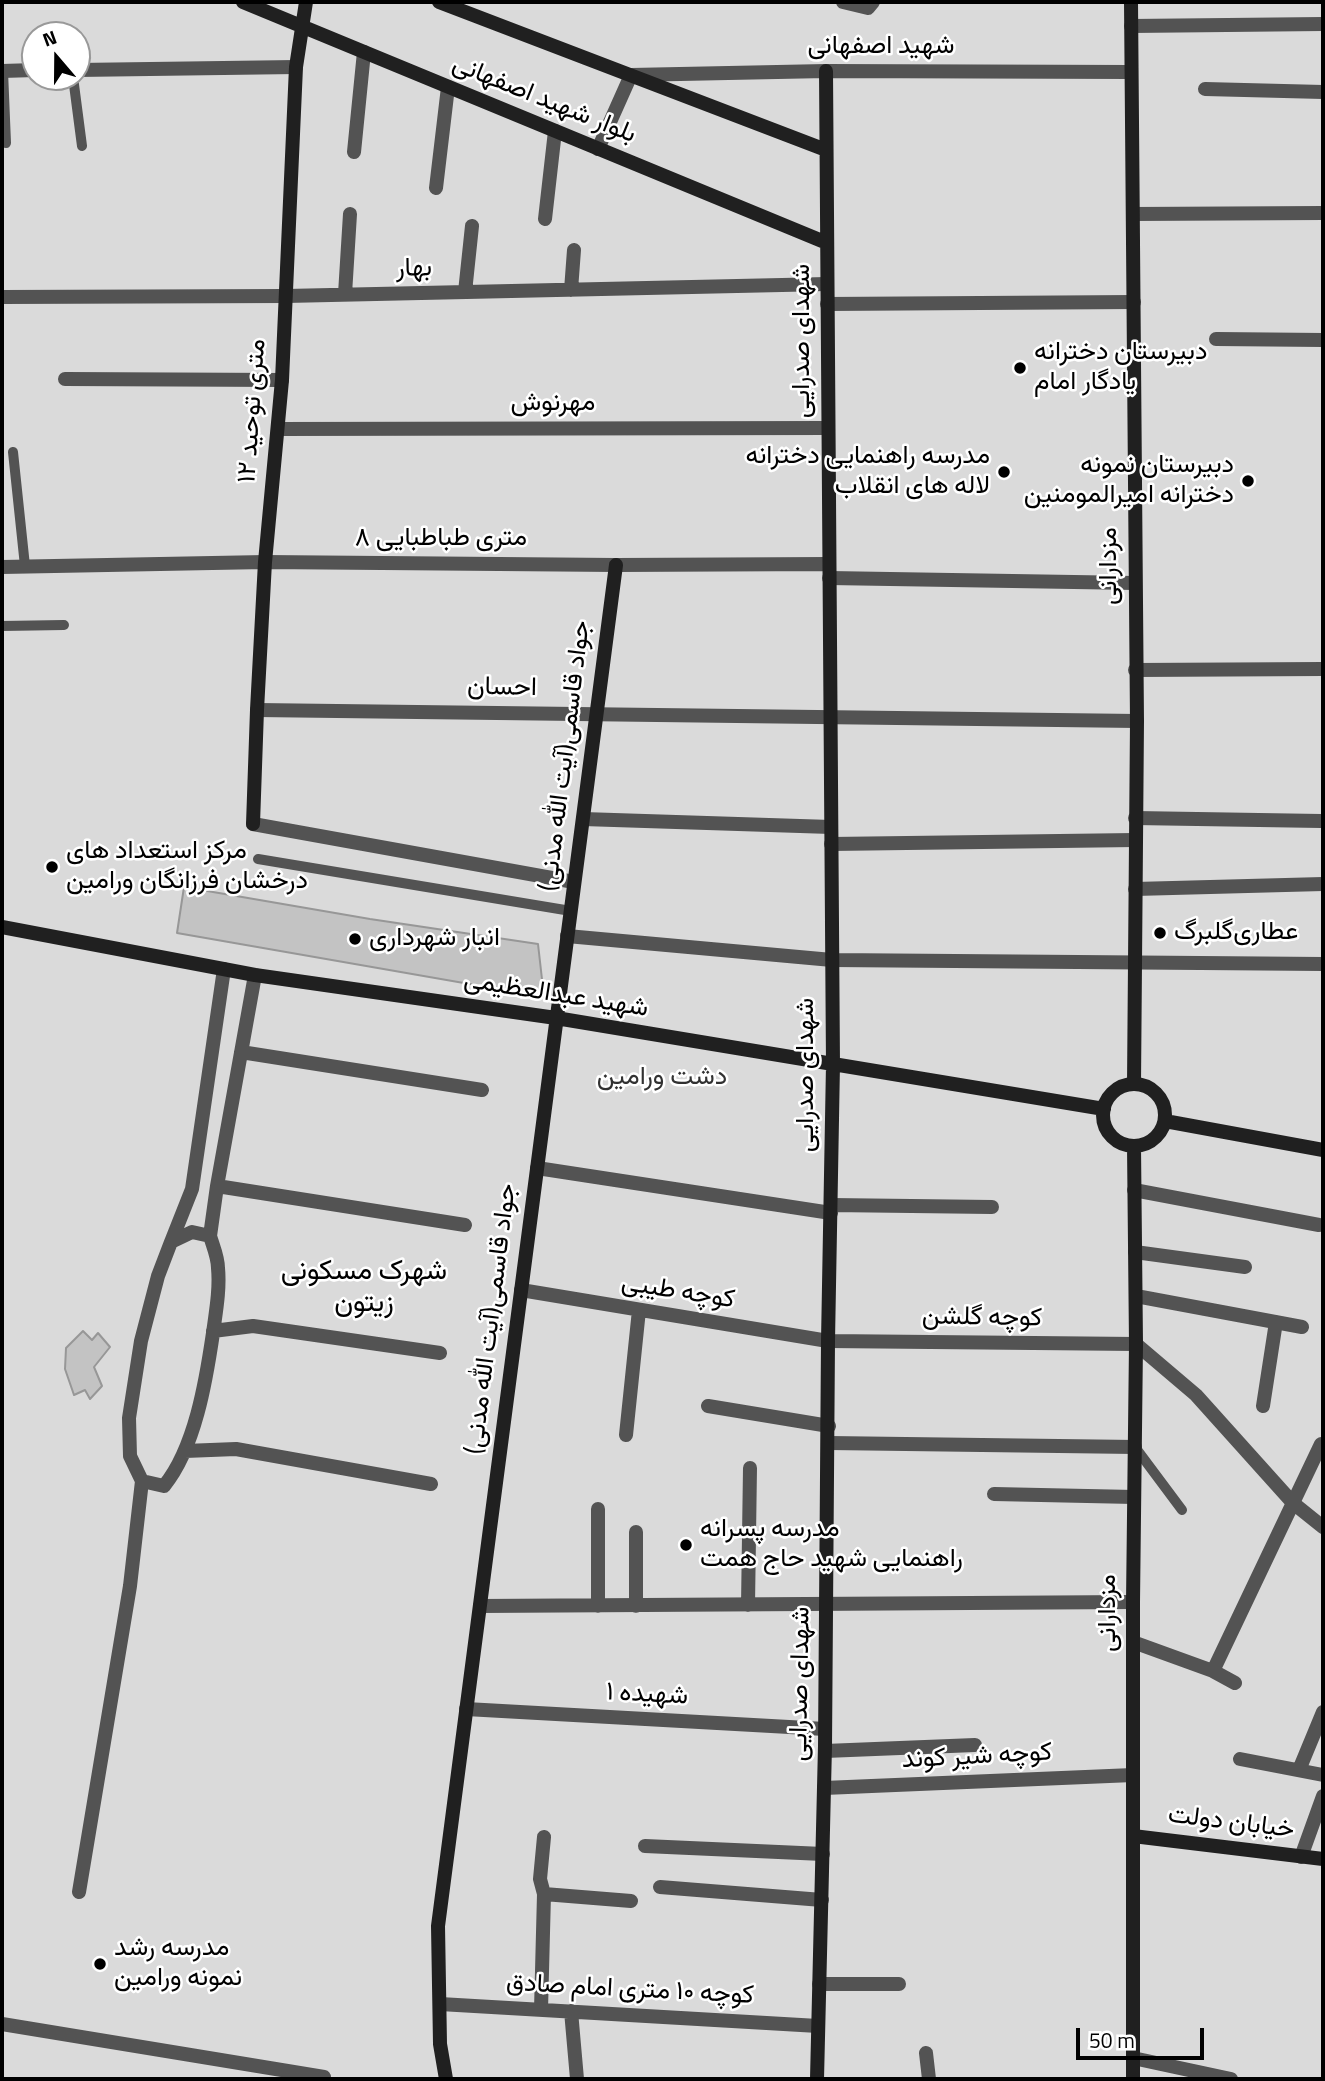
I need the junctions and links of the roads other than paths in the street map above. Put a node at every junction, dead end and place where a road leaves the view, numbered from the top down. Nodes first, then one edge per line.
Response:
1 (243, 2) edge
2 (306, 2) edge
3 (439, 2) edge
4 (843, 2) edge
5 (873, 2) edge
6 (1131, 2) edge
7 (1323, 24) edge
8 (302, 26) junction
9 (1131, 26) junction
10 (364, 52) junction
11 (296, 67) junction
12 (91, 70) edge
13 (2, 71) edge
14 (21, 71) edge
15 (826, 71) junction
16 (1130, 72) junction
17 (631, 75) junction
18 (448, 87) junction
19 (1205, 89) dead end
20 (75, 91) edge
21 (1323, 92) edge
22 (555, 131) junction
23 (6, 143) dead end
24 (82, 146) dead end
25 (598, 149) junction
26 (826, 150) junction
27 (354, 152) dead end
28 (436, 188) dead end
29 (1323, 213) edge
30 (350, 214) dead end
31 (1133, 214) junction
32 (545, 219) dead end
33 (471, 226) dead end
34 (827, 243) junction
35 (574, 250) dead end
36 (827, 284) junction
37 (571, 290) junction
38 (465, 292) junction
39 (345, 295) junction
40 (286, 296) junction
41 (2, 297) edge
42 (1134, 302) junction
43 (827, 304) junction
44 (1216, 339) dead end
45 (1323, 340) edge
46 (65, 379) dead end
47 (282, 380) junction
48 (828, 428) junction
49 (278, 429) junction
50 (13, 452) dead end
51 (265, 562) junction
52 (616, 565) junction
53 (25, 566) junction
54 (2, 567) edge
55 (829, 571) junction
56 (1135, 583) junction
57 (64, 625) dead end
58 (2, 626) edge
59 (1323, 669) edge
60 (1135, 670) junction
61 (257, 709) junction
62 (597, 713) junction
63 (830, 716) junction
64 (1137, 721) junction
65 (1135, 818) junction
66 (583, 819) junction
67 (1321, 821) dead end
68 (831, 827) junction
69 (1135, 840) junction
70 (831, 844) junction
71 (258, 859) dead end
72 (574, 882) junction
73 (1323, 884) edge
74 (1135, 888) junction
75 (571, 911) junction
76 (2, 927) edge
77 (567, 936) junction
78 (832, 960) junction
79 (1135, 962) junction
80 (1323, 964) edge
81 (224, 969) junction
82 (255, 975) junction
83 (556, 1018) junction
84 (241, 1052) junction
85 (833, 1064) junction
86 (1134, 1084) junction
87 (482, 1090) dead end
88 (1104, 1109) junction
89 (1165, 1121) junction
90 (1134, 1146) junction
91 (1323, 1150) edge
92 (537, 1168) junction
93 (217, 1186) junction
94 (1134, 1190) junction
95 (992, 1207) dead end
96 (831, 1209) junction
97 (465, 1225) dead end
98 (1319, 1225) dead end
99 (211, 1236) junction
100 (171, 1242) junction
101 (1135, 1252) junction
102 (1245, 1268) dead end
103 (521, 1290) junction
104 (1136, 1296) junction
105 (639, 1310) junction
106 (1276, 1322) junction
107 (1303, 1327) dead end
108 (213, 1331) junction
109 (828, 1341) junction
110 (1136, 1344) junction
111 (440, 1353) dead end
112 (708, 1406) dead end
113 (1263, 1406) dead end
114 (829, 1426) junction
115 (626, 1435) dead end
116 (829, 1443) junction
117 (1321, 1444) dead end
118 (1135, 1447) junction
119 (185, 1451) junction
120 (750, 1468) dead end
121 (142, 1481) junction
122 (431, 1484) dead end
123 (994, 1494) dead end
124 (1134, 1497) junction
125 (1293, 1503) junction
126 (598, 1509) dead end
127 (1182, 1510) dead end
128 (1323, 1527) edge
129 (636, 1532) dead end
130 (1133, 1602) junction
131 (748, 1605) junction
132 (827, 1605) junction
133 (480, 1606) junction
134 (598, 1606) junction
135 (636, 1606) junction
136 (1133, 1642) junction
137 (1213, 1671) junction
138 (1235, 1683) dead end
139 (466, 1709) junction
140 (1323, 1712) edge
141 (825, 1729) junction
142 (975, 1745) dead end
143 (825, 1752) junction
144 (1240, 1759) dead end
145 (1299, 1770) junction
146 (1133, 1775) junction
147 (1323, 1775) edge
148 (824, 1788) junction
149 (1323, 1796) edge
150 (1133, 1836) junction
151 (544, 1837) dead end
152 (645, 1846) dead end
153 (822, 1854) junction
154 (1301, 1857) junction
155 (1323, 1859) edge
156 (660, 1887) dead end
157 (79, 1892) dead end
158 (544, 1894) junction
159 (822, 1900) junction
160 (631, 1901) dead end
161 (819, 1984) junction
162 (899, 1984) dead end
163 (440, 2004) junction
164 (541, 2010) junction
165 (571, 2011) junction
166 (2, 2024) edge
167 (818, 2026) junction
168 (926, 2053) dead end
169 (1133, 2058) junction
170 (324, 2079) edge
171 (446, 2079) edge
172 (577, 2079) edge
173 (817, 2079) edge
174 (929, 2079) edge
175 (1133, 2079) edge
176 (1231, 2079) edge

1 - 8 street, بلوار شهید اصفهانی
2 - 8 street, ۱۲ متری توحید
3 - 17 street, بلوار شهید اصفهانی
4 - 5 street
6 - 9 street, مزدارانی
7 - 9 street
8 - 10 street, بلوار شهید اصفهانی
8 - 11 street, ۱۲ متری توحید
9 - 16 street, مزدارانی
10 - 18 street, بلوار شهید اصفهانی
10 - 27 street
11 - 12 street
11 - 40 street, ۱۲ متری توحید
13 - 14 street
13 - 23 lane
15 - 16 street, شهید اصفهانی
15 - 17 street, شهید اصفهانی
15 - 26 street, شهدای صدرایی
16 - 31 street, مزدارانی
17 - 25 street
17 - 26 street, بلوار شهید اصفهانی
18 - 22 street, بلوار شهید اصفهانی
18 - 28 street
19 - 21 street
20 - 24 lane
22 - 25 street, بلوار شهید اصفهانی
22 - 32 street
25 - 34 street, بلوار شهید اصفهانی
26 - 34 street, شهدای صدرایی
29 - 31 street
30 - 39 street
31 - 42 street, مزدارانی
33 - 38 street
34 - 36 street, شهدای صدرایی
35 - 37 street
36 - 37 street, بهار
36 - 43 street, شهدای صدرایی
37 - 38 street, بهار
38 - 39 street, بهار
39 - 40 street, بهار
40 - 41 street, بهار
40 - 47 street, ۱۲ متری توحید
42 - 43 street
42 - 56 street, مزدارانی
43 - 48 street, شهدای صدرایی
44 - 45 street
46 - 47 street
47 - 49 street, ۱۲ متری توحید
48 - 49 street, مهرنوش
48 - 55 street, شهدای صدرایی
49 - 51 street, ۱۲ متری توحید
50 - 53 lane
51 - 52 street, ۸ متری طباطبایی
51 - 53 street, ۸ متری طباطبایی
51 - 61 street, ۱۲ متری توحید
52 - 55 street, ۸ متری طباطبایی
52 - 62 street, جواد قاسمی(آیت الله مدنی)
53 - 54 street, ۸ متری طباطبایی
55 - 56 street, ۸ متری طباطبایی
55 - 63 street, شهدای صدرایی
56 - 60 street, مزدارانی
57 - 58 lane
59 - 60 street
60 - 64 street, مزدارانی
61 - 62 street, احسان
61 - 72 street, ۱۲ متری توحید
62 - 63 street, احسان
62 - 66 street, جواد قاسمی(آیت الله مدنی)
63 - 64 street, احسان
63 - 68 street, شهدای صدرایی
64 - 65 street, مزدارانی
65 - 67 street
65 - 69 street, مزدارانی
66 - 68 street
66 - 72 street, جواد قاسمی(آیت الله مدنی)
68 - 70 street, شهدای صدرایی
69 - 70 street
69 - 74 street, مزدارانی
70 - 78 street, شهدای صدرایی
71 - 75 lane
72 - 75 street, جواد قاسمی(آیت الله مدنی)
73 - 74 street
74 - 79 street, مزدارانی
75 - 77 street, جواد قاسمی(آیت الله مدنی)
76 - 81 street, شهید عبدالعظیمی
77 - 78 street
77 - 83 street, جواد قاسمی(آیت الله مدنی)
78 - 79 street
78 - 85 street, شهدای صدرایی
79 - 80 street
79 - 86 street, مزدارانی
81 - 82 street, شهید عبدالعظیمی
81 - 100 street
82 - 83 street, شهید عبدالعظیمی
82 - 84 street
83 - 85 street, شهید عبدالعظیمی
83 - 92 street, جواد قاسمی(آیت الله مدنی)
84 - 87 street
84 - 93 street
85 - 88 street, شهید عبدالعظیمی
85 - 96 street, شهدای صدرایی
86 - 88 street
86 - 89 street
88 - 90 street
89 - 90 street
89 - 91 street
90 - 94 street, مزدارانی
92 - 96 street
92 - 103 street, جواد قاسمی(آیت الله مدنی)
93 - 97 street
93 - 99 street
94 - 98 street
94 - 101 street, مزدارانی
95 - 96 street
96 - 109 street, شهدای صدرایی
99 - 100 street
99 - 108 street
100 - 121 street
101 - 102 street
101 - 104 street, مزدارانی
103 - 105 street, کوچه طیبی
103 - 133 street, جواد قاسمی(آیت الله مدنی)
104 - 106 street
104 - 110 street, مزدارانی
105 - 109 street, کوچه طیبی
105 - 115 street
106 - 107 street
106 - 113 street
108 - 111 street
108 - 119 street
109 - 110 street, کوچه گلشن
109 - 114 street, شهدای صدرایی
110 - 118 street, مزدارانی
110 - 125 street
112 - 114 street
114 - 116 street, شهدای صدرایی
116 - 118 street
116 - 132 street, شهدای صدرایی
117 - 125 street
118 - 124 street, مزدارانی
118 - 127 lane
119 - 121 street
119 - 122 street
120 - 131 street
121 - 157 street
123 - 124 street
124 - 130 street, مزدارانی
125 - 128 street
125 - 137 street
126 - 134 street
129 - 135 street
130 - 132 street
130 - 136 street, مزدارانی
131 - 132 street
131 - 135 street
132 - 141 street, شهدای صدرایی
133 - 134 street
133 - 139 street, جواد قاسمی(آیت الله مدنی)
134 - 135 street
136 - 137 street
136 - 146 street, مزدارانی
137 - 138 street
139 - 141 street, شهیده ۱
139 - 163 street, جواد قاسمی(آیت الله مدنی)
140 - 145 street
141 - 143 street, شهدای صدرایی
142 - 143 street
143 - 148 street, شهدای صدرایی
144 - 145 street
145 - 147 street
146 - 148 street, کوچه شیر کوند
146 - 150 street, مزدارانی
148 - 153 street, شهدای صدرایی
149 - 154 street
150 - 154 street, خیابان دولت
150 - 169 street, مزدارانی
151 - 158 street
152 - 153 street
153 - 159 street, شهدای صدرایی
154 - 155 street, خیابان دولت
156 - 159 street
158 - 160 street
158 - 164 street
159 - 161 street, شهدای صدرایی
161 - 162 street
161 - 167 street, شهدای صدرایی
163 - 164 street, کوچه ۱۰ متری امام صادق
163 - 171 street, جواد قاسمی(آیت الله مدنی)
164 - 165 street, کوچه ۱۰ متری امام صادق
165 - 167 street, کوچه ۱۰ متری امام صادق
165 - 172 street
166 - 170 street
167 - 173 street, شهدای صدرایی
168 - 174 street
169 - 175 street, مزدارانی
169 - 176 street

